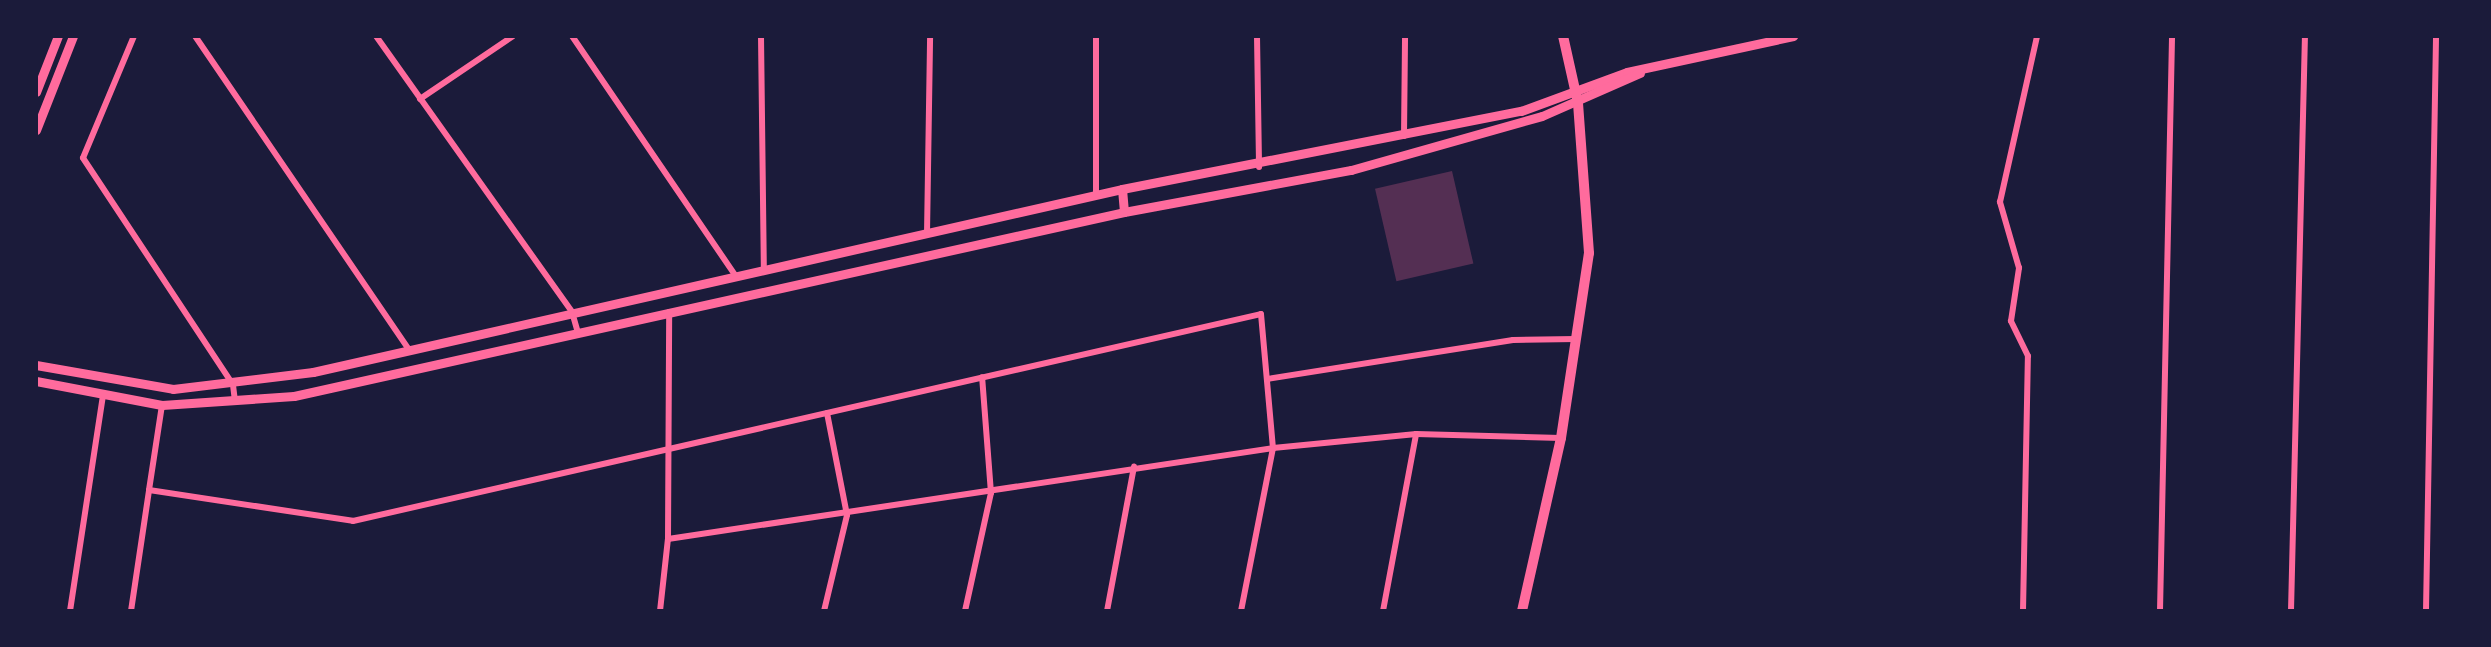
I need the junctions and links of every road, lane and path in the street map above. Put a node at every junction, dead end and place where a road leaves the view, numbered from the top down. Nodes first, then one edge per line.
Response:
1 (58, 36) edge
2 (73, 36) edge
3 (134, 36) edge
4 (195, 36) edge
5 (376, 36) edge
6 (513, 36) edge
7 (572, 36) edge
8 (761, 36) edge
9 (930, 36) edge
10 (1096, 36) edge
11 (1257, 36) edge
12 (1405, 36) edge
13 (1563, 36) edge
14 (1793, 36) edge
15 (2037, 36) edge
16 (2172, 36) edge
17 (2305, 36) edge
18 (2436, 36) edge
19 (1661, 62) junction
20 (36, 92) edge
21 (1576, 92) junction
22 (420, 99) junction
23 (1578, 103) junction
24 (36, 130) edge
25 (1404, 136) junction
26 (1259, 167) junction
27 (1122, 189) junction
28 (1096, 196) junction
29 (1124, 212) junction
30 (927, 234) junction
31 (764, 270) junction
32 (736, 276) junction
33 (572, 312) junction
34 (669, 312) junction
35 (578, 333) junction
36 (1578, 339) junction
37 (409, 350) junction
38 (36, 365) edge
39 (982, 377) junction
40 (1267, 379) junction
41 (36, 381) edge
42 (233, 385) junction
43 (103, 395) junction
44 (236, 404) junction
45 (162, 405) junction
46 (827, 413) junction
47 (1416, 434) junction
48 (1561, 438) junction
49 (1273, 448) junction
50 (667, 449) junction
51 (1134, 467) junction
52 (149, 490) junction
53 (991, 493) junction
54 (847, 515) junction
55 (668, 539) junction
56 (70, 611) edge
57 (131, 611) edge
58 (660, 611) edge
59 (824, 611) edge
60 (965, 611) edge
61 (1107, 611) edge
62 (1241, 611) edge
63 (1383, 611) edge
64 (1522, 611) edge
65 (2023, 611) edge
66 (2160, 611) edge
67 (2291, 611) edge
68 (2426, 611) edge

1 - 20 main road
2 - 24 main road
3 - 42 street
4 - 37 street
5 - 22 street
6 - 22 street
7 - 32 street
8 - 31 street
9 - 30 street
10 - 28 street
11 - 26 street
12 - 25 street
13 - 21 main road
14 - 19 main road
15 - 65 street
16 - 66 street
17 - 67 street
18 - 68 street
19 - 21 main road
19 - 23 main road
21 - 23 main road
21 - 25 main road
22 - 33 street
23 - 29 main road
23 - 36 main road
25 - 26 main road
26 - 27 main road
27 - 28 main road
27 - 29 main road
28 - 30 main road
29 - 34 main road
30 - 31 main road
31 - 32 main road
32 - 33 main road
33 - 35 street
33 - 37 main road
34 - 35 main road
34 - 50 street
35 - 44 main road
36 - 40 street
36 - 48 main road
37 - 42 main road
38 - 42 main road
39 - 40 street
39 - 46 street
39 - 53 street
40 - 49 street
41 - 43 main road
42 - 44 street
43 - 45 main road
43 - 56 street
44 - 45 main road
45 - 52 street
46 - 50 street
46 - 54 street
47 - 48 street
47 - 49 street
47 - 63 street
48 - 64 main road
49 - 51 street
49 - 62 street
50 - 52 street
50 - 55 street
51 - 53 street
51 - 61 street
52 - 57 street
53 - 54 street
53 - 60 street
54 - 55 street
54 - 59 street
55 - 58 street

